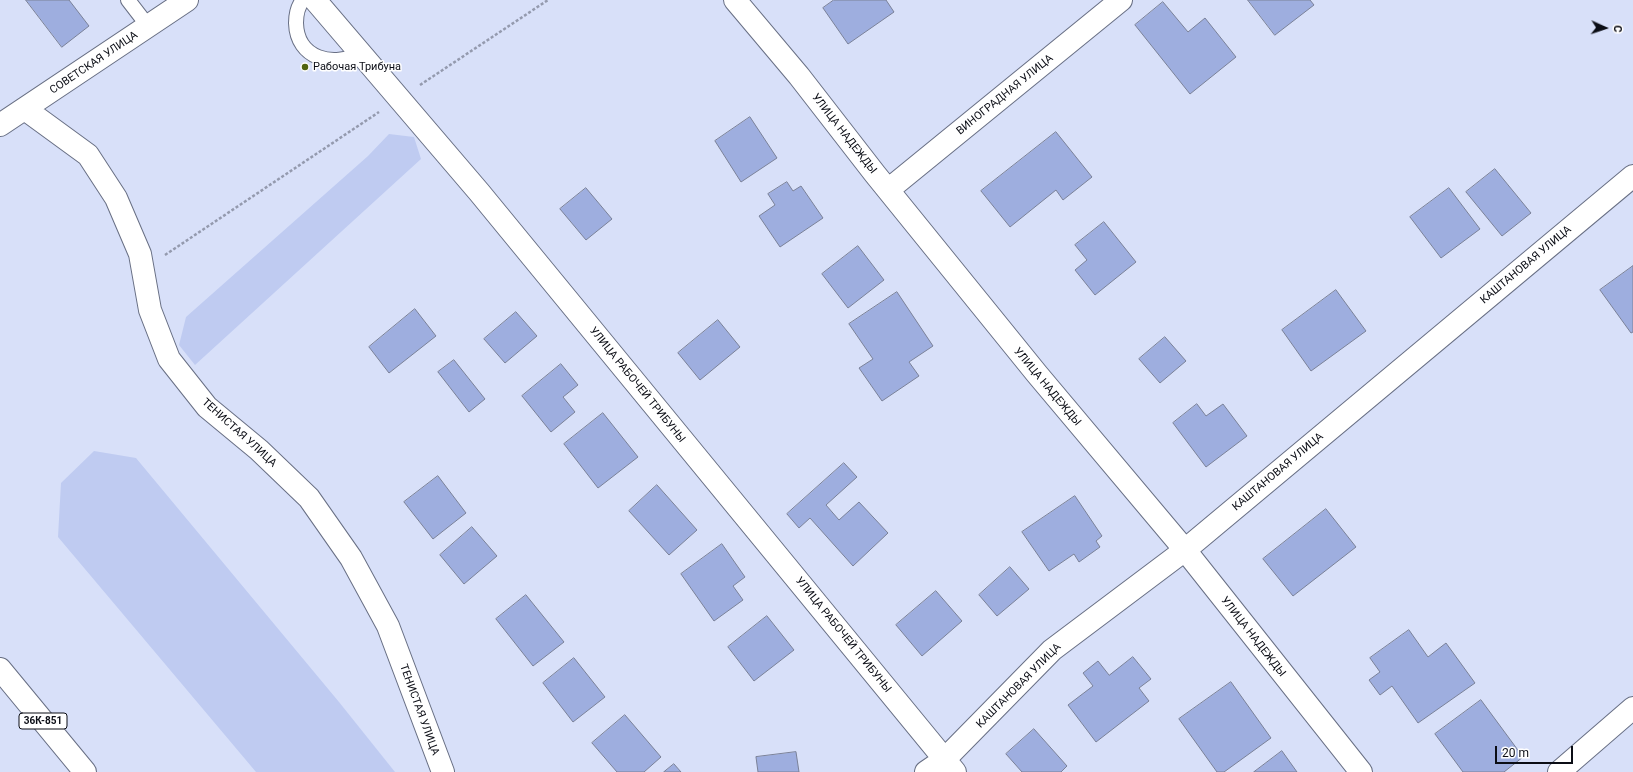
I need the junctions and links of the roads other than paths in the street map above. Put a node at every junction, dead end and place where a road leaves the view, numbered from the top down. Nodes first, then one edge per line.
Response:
1 (128, 0) edge
2 (187, 0) edge
3 (303, 0) edge
4 (315, 0) edge
5 (735, 0) edge
6 (1122, 0) edge
7 (148, 26) junction
8 (360, 53) junction
9 (25, 109) junction
10 (0, 125) edge
11 (1633, 176) edge
12 (888, 190) junction
13 (1185, 550) junction
14 (0, 669) edge
15 (1633, 708) edge
16 (950, 766) edge
17 (85, 772) edge
18 (443, 772) edge
19 (926, 772) edge
20 (1361, 772) edge
21 (1558, 772) edge

1 - 7 lane
2 - 7 street, СОВЕТСКАЯ УЛИЦА
3 - 8 lane
4 - 8 street, УЛИЦА РАБОЧЕЙ ТРИБУНЫ
5 - 12 street, УЛИЦА НАДЕЖДЫ
6 - 12 street, ВИНОГРАДНАЯ УЛИЦА
7 - 9 street, СОВЕТСКАЯ УЛИЦА
8 - 16 street, УЛИЦА РАБОЧЕЙ ТРИБУНЫ
9 - 10 street, СОВЕТСКАЯ УЛИЦА
9 - 18 street, ТЕНИСТАЯ УЛИЦА
11 - 13 street, КАШТАНОВАЯ УЛИЦА
12 - 13 street, УЛИЦА НАДЕЖДЫ
13 - 16 street, КАШТАНОВАЯ УЛИЦА
13 - 20 street, УЛИЦА НАДЕЖДЫ
14 - 17 street, 36К-851
15 - 21 street
16 - 19 street, КАШТАНОВАЯ УЛИЦА

